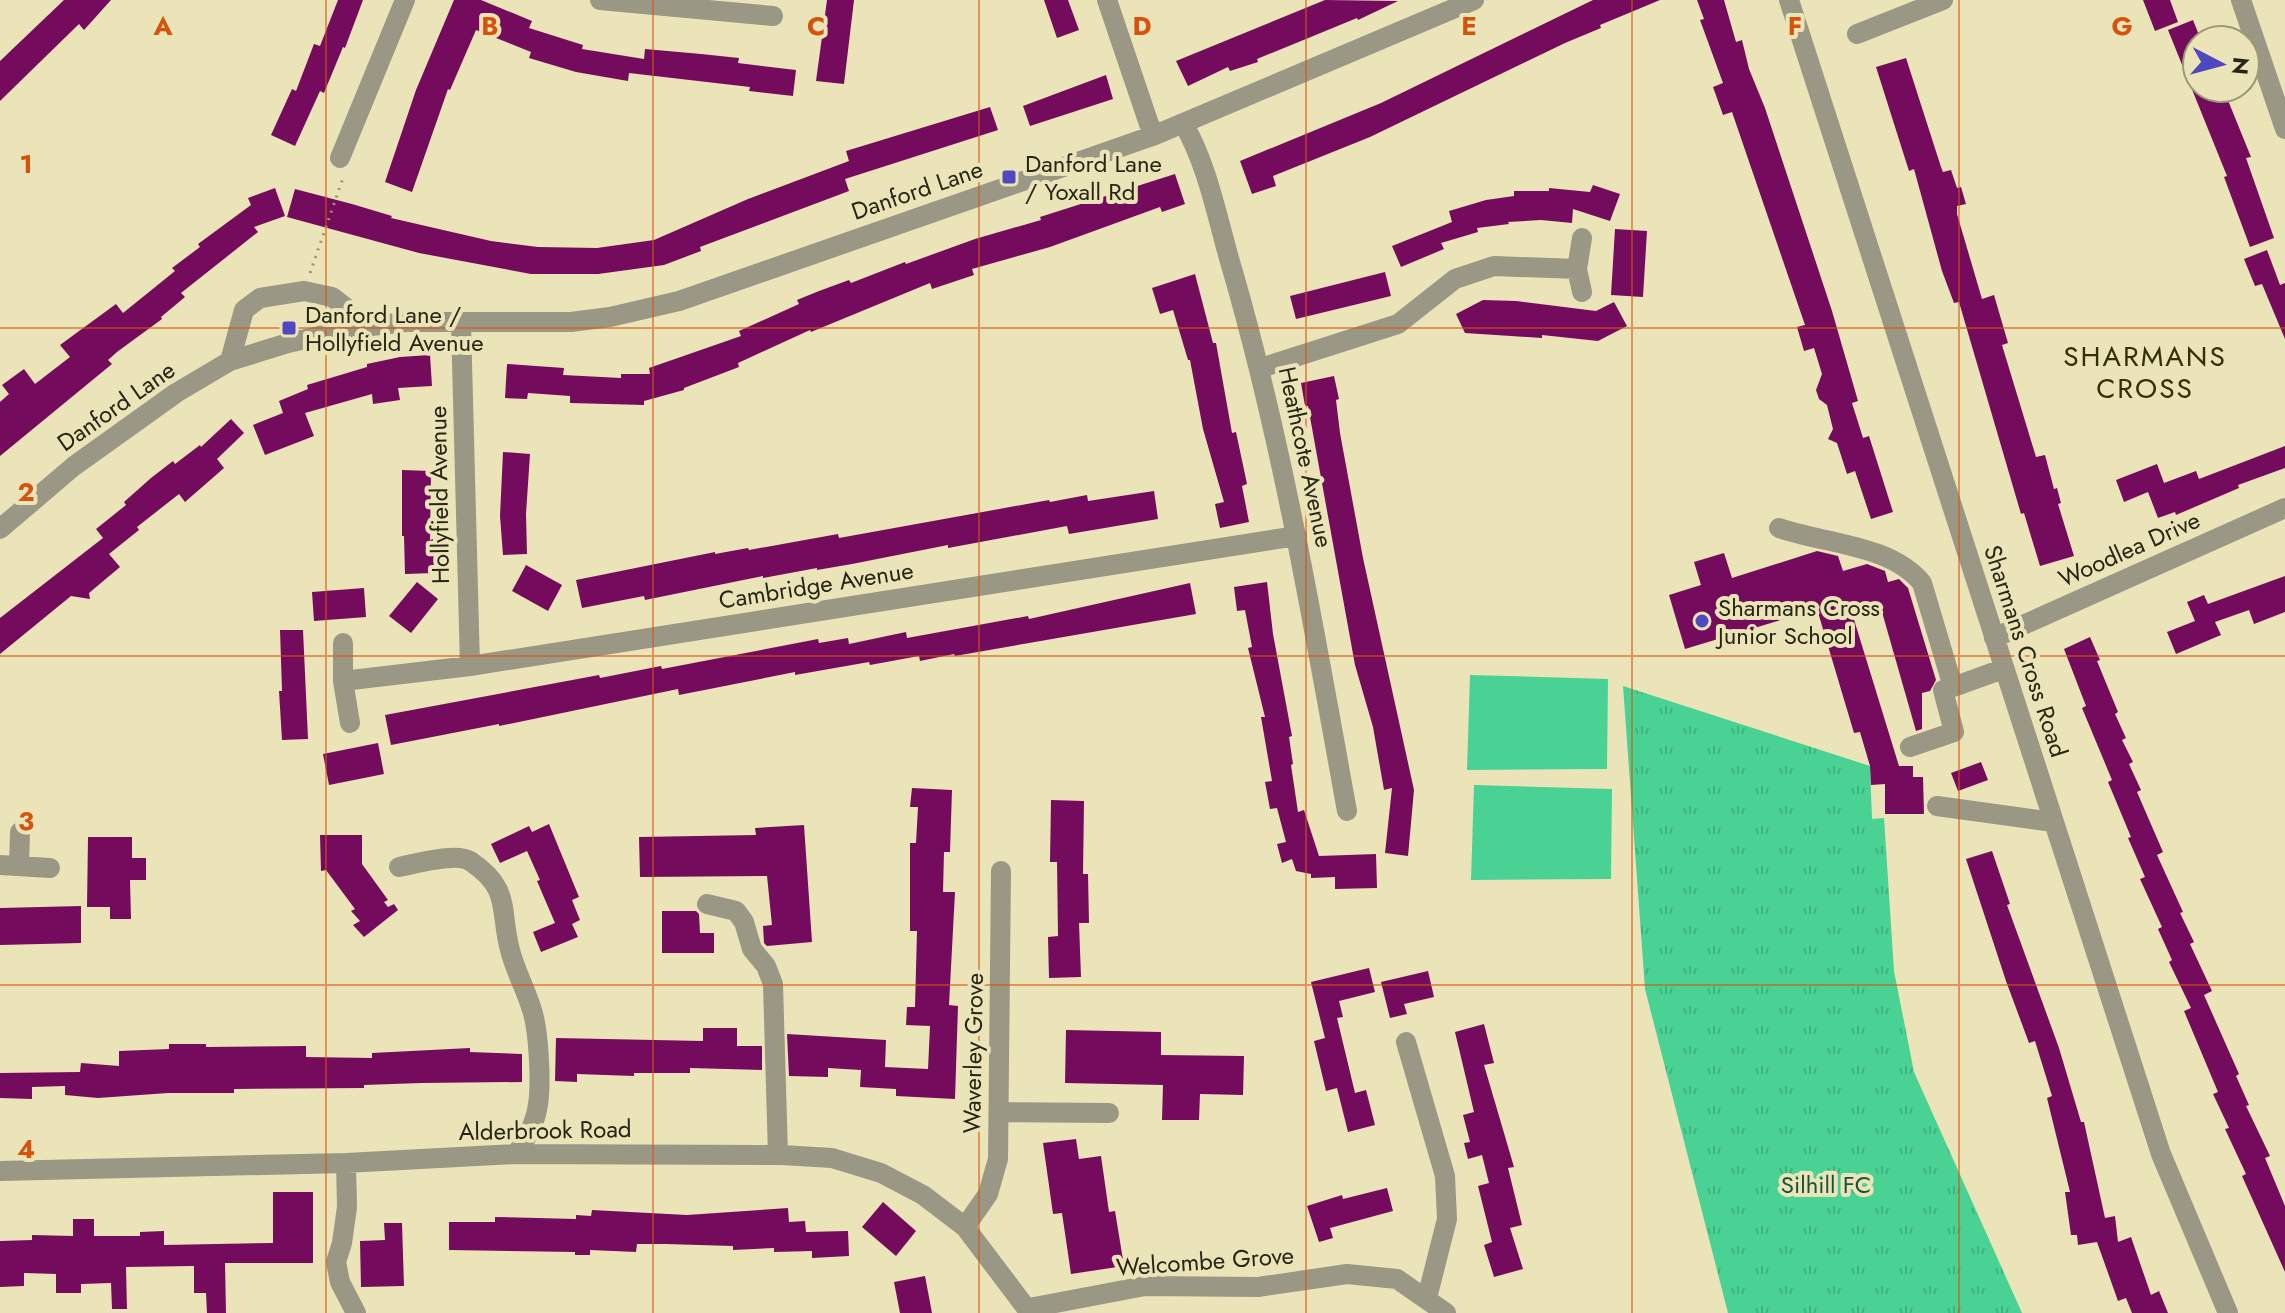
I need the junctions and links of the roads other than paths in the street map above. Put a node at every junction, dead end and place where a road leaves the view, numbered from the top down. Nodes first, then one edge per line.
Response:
1 (405, 0) edge
2 (600, 0) edge
3 (1107, 0) edge
4 (1474, 0) edge
5 (1789, 0) edge
6 (1943, 0) edge
7 (2241, 0) edge
8 (773, 16) dead end
9 (1857, 34) dead end
10 (1183, 123) junction
11 (2285, 129) edge
12 (1155, 135) junction
13 (340, 158) road end
14 (1582, 238) dead end
15 (1577, 269) junction
16 (1582, 292) dead end
17 (461, 323) junction
18 (354, 328) junction
19 (230, 361) junction
20 (1261, 368) junction
21 (2285, 508) edge
22 (1779, 528) dead end
23 (0, 529) edge
24 (1297, 536) junction
25 (1994, 638) junction
26 (343, 643) dead end
27 (470, 666) junction
28 (2003, 669) junction
29 (343, 681) junction
30 (1953, 687) junction
31 (350, 723) dead end
32 (1910, 747) dead end
33 (1937, 806) dead end
34 (1347, 811) dead end
35 (2053, 822) junction
36 (20, 832) dead end
37 (9, 865) edge
38 (399, 867) dead end
39 (50, 868) dead end
40 (1001, 871) dead end
41 (707, 904) dead end
42 (1406, 1042) dead end
43 (999, 1112) junction
44 (1109, 1113) dead end
45 (516, 1154) junction
46 (778, 1155) junction
47 (346, 1163) junction
48 (0, 1171) edge
49 (965, 1227) junction
50 (1427, 1298) junction
51 (1029, 1311) edge
52 (356, 1313) edge
53 (1446, 1313) edge
54 (2228, 1313) edge

1 - 13 street
2 - 8 street
3 - 12 street
4 - 10 street, Danford Lane
5 - 25 street, Sharmans Cross Road
6 - 9 street
7 - 11 street
10 - 12 street, Danford Lane
10 - 20 street, Heathcote Avenue
12 - 17 street, Danford Lane
14 - 15 street
15 - 16 street
15 - 20 street
17 - 18 street, Danford Lane
17 - 27 street, Hollyfield Avenue
18 - 19 street, Danford Lane
18 - 19 street
19 - 23 street, Danford Lane
20 - 24 street, Heathcote Avenue
21 - 25 street, Woodlea Drive
22 - 30 street
24 - 27 street, Cambridge Avenue
24 - 34 street, Heathcote Avenue
25 - 28 street, Sharmans Cross Road
26 - 29 street
27 - 29 street, Cambridge Avenue
28 - 30 street
28 - 35 street, Sharmans Cross Road
29 - 31 street
30 - 32 street
33 - 35 street
35 - 54 street, Sharmans Cross Road
36 - 37 street
37 - 39 street
38 - 45 street
40 - 43 street, Waverley Grove
41 - 46 street
42 - 50 street
43 - 44 street
43 - 49 street, Waverley Grove
45 - 46 street, Alderbrook Road
45 - 47 street, Alderbrook Road
46 - 49 street, Alderbrook Road
47 - 48 street, Alderbrook Road
47 - 52 street
49 - 51 street, Alderbrook Road
50 - 51 street, Welcombe Grove
50 - 53 street, Welcombe Grove

